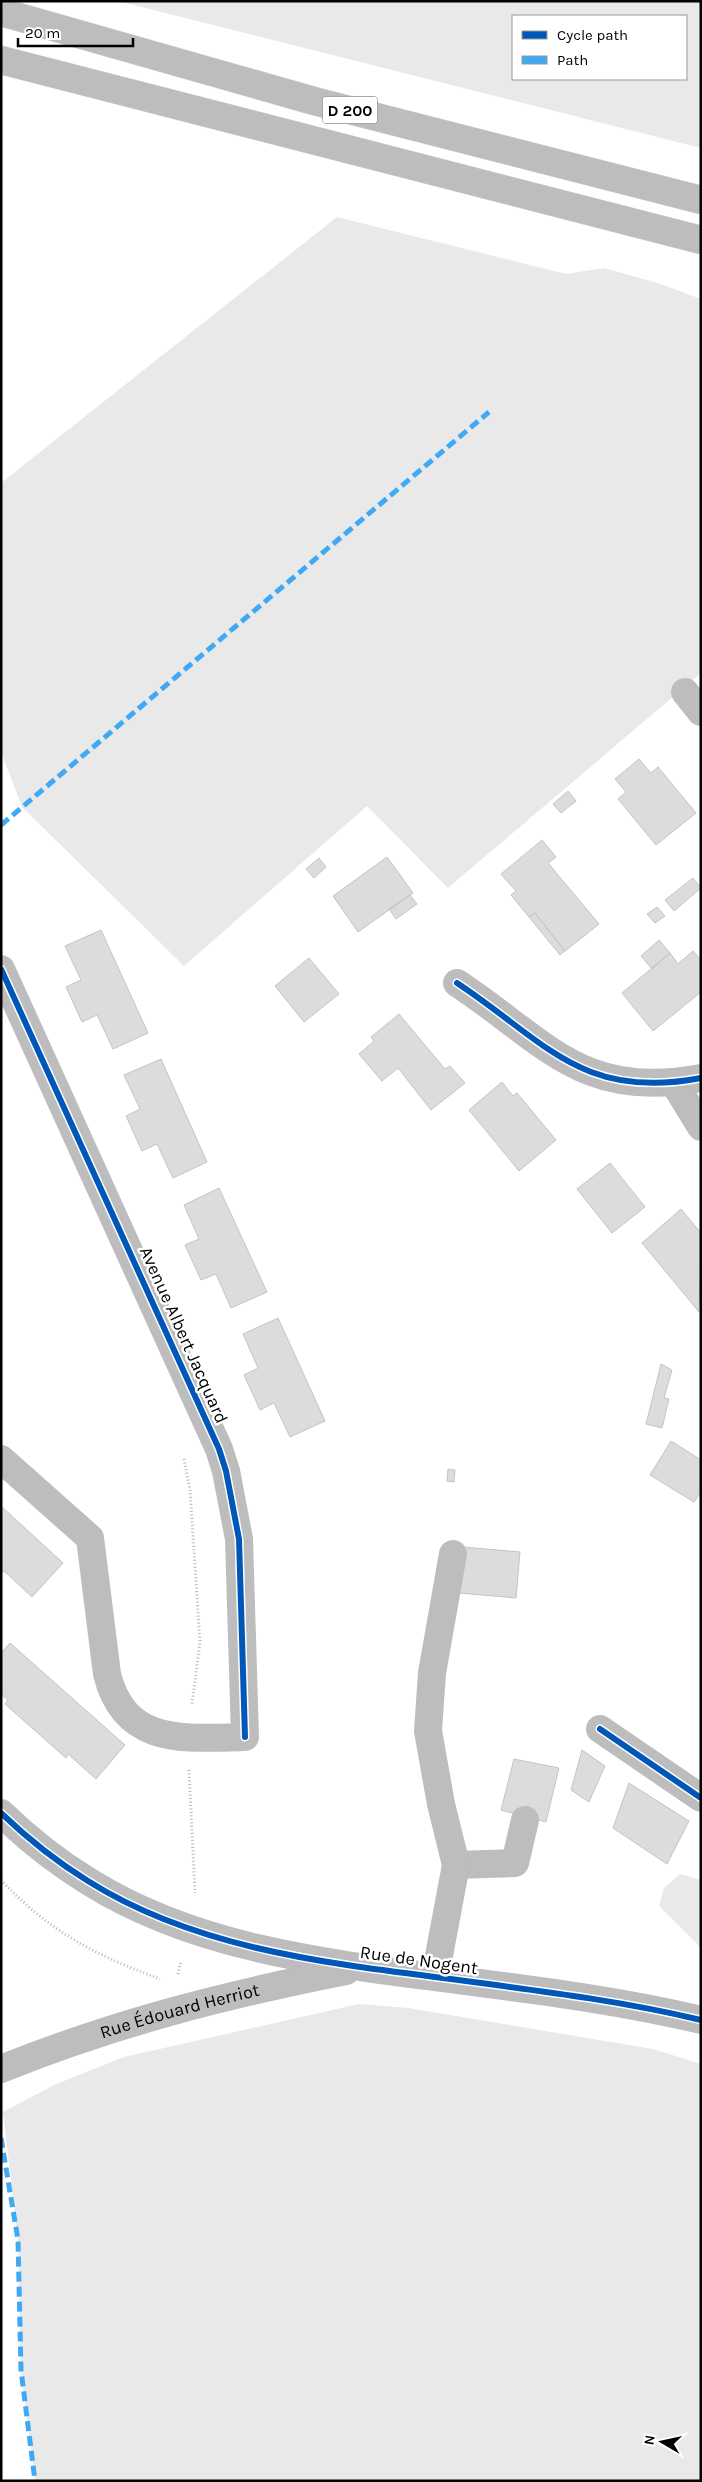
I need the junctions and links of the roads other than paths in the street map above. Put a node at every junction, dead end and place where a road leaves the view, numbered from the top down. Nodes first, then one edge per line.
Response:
1 (1, 12) edge
2 (1, 60) edge
3 (701, 200) edge
4 (701, 240) edge
5 (1, 969) edge
6 (456, 983) dead end
7 (701, 1078) edge
8 (674, 1083) junction
9 (701, 1127) edge
10 (1, 1460) edge
11 (453, 1554) dead end
12 (600, 1729) dead end
13 (701, 1798) edge
14 (1, 1813) edge
15 (525, 1820) dead end
16 (456, 1865) junction
17 (362, 1968) junction
18 (435, 1977) junction
19 (701, 2020) edge
20 (1, 2069) edge

1 - 3 street, D 200
2 - 4 street, D 200
5 - 10 street, Avenue Albert Jacquard
6 - 8 street
7 - 8 street
8 - 9 street
11 - 16 street
12 - 13 street
14 - 17 street, Rue de Nogent
15 - 16 street
16 - 18 street
17 - 18 street, Rue de Nogent
17 - 20 street, Rue Édouard Herriot
18 - 19 street, Rue de Nogent

